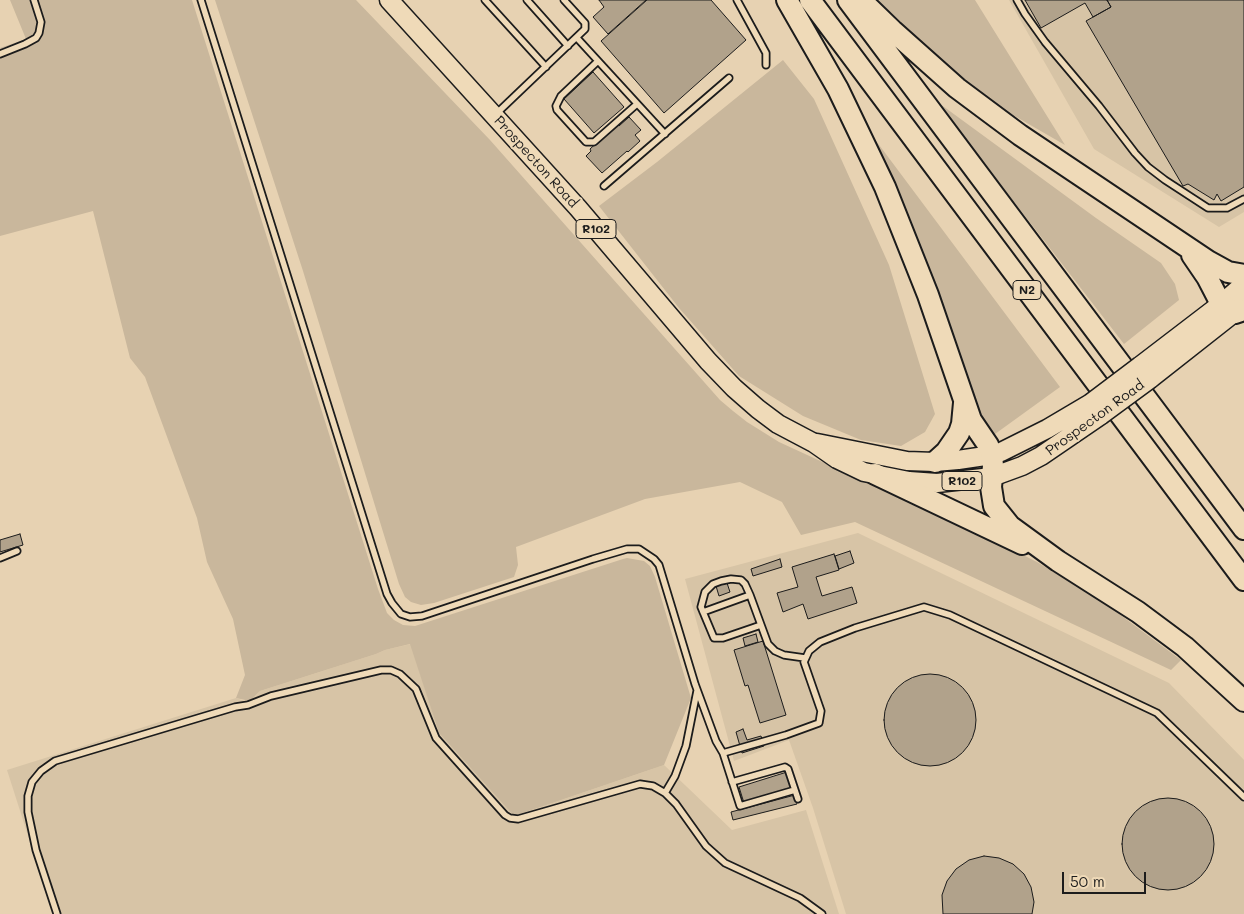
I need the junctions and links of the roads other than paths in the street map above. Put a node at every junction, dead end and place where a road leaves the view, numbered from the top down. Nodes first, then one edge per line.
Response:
1 (34, 0) edge
2 (201, 0) edge
3 (390, 0) edge
4 (485, 0) edge
5 (527, 0) edge
6 (564, 0) edge
7 (737, 0) edge
8 (787, 0) edge
9 (810, 0) edge
10 (848, 0) edge
11 (861, 0) edge
12 (1017, 0) edge
13 (576, 38) junction
14 (568, 46) junction
15 (0, 54) edge
16 (598, 61) junction
17 (766, 65) dead end
18 (546, 67) junction
19 (729, 78) dead end
20 (637, 104) junction
21 (494, 116) junction
22 (665, 134) junction
23 (604, 186) dead end
24 (1244, 199) edge
25 (1183, 244) junction
26 (1244, 275) edge
27 (1244, 284) edge
28 (1236, 308) edge
29 (964, 403) junction
30 (1096, 409) junction
31 (814, 443) junction
32 (992, 455) junction
33 (935, 462) junction
34 (875, 474) junction
35 (992, 477) junction
36 (1244, 530) edge
37 (17, 551) dead end
38 (0, 558) edge
39 (1058, 561) junction
40 (1244, 580) edge
41 (750, 595) junction
42 (703, 612) junction
43 (761, 625) junction
44 (805, 658) junction
45 (697, 689) junction
46 (1244, 701) edge
47 (723, 753) junction
48 (732, 782) junction
49 (795, 790) junction
50 (665, 793) junction
51 (1244, 797) edge
52 (798, 799) dead end
53 (57, 914) edge
54 (822, 914) edge

1 - 15 lane
2 - 45 lane
3 - 21 main road, Prospecton Road / R102
4 - 18 lane
5 - 14 lane
6 - 13 lane
7 - 17 lane
8 - 29 highway
9 - 40 highway, N2
10 - 36 highway, N2
11 - 25 highway
12 - 24 lane
13 - 14 lane
13 - 16 lane
14 - 18 lane
16 - 20 lane
16 - 20 lane
18 - 21 lane
19 - 22 lane
20 - 22 lane
21 - 31 main road, Prospecton Road / R102
22 - 23 lane
25 - 26 highway
25 - 28 highway
27 - 28 main road, Prospecton Road / R102
28 - 30 main road, Prospecton Road / R102, bridge
29 - 32 highway
29 - 33 highway
30 - 32 main road, Prospecton Road / R102
30 - 35 main road, Prospecton Road / R102
31 - 33 main road, Prospecton Road / R102
31 - 34 main road, Prospecton Road / R102
32 - 33 main road, Prospecton Road / R102
32 - 35 highway
34 - 35 main road, Prospecton Road / R102
34 - 39 highway
35 - 39 highway
37 - 38 lane
39 - 46 highway
41 - 42 lane
41 - 42 lane
41 - 43 lane
42 - 43 lane
43 - 44 lane
44 - 47 lane
44 - 51 lane
45 - 47 lane
45 - 50 lane
47 - 48 lane
48 - 49 lane
48 - 49 lane
49 - 52 lane
50 - 53 lane
50 - 54 lane

